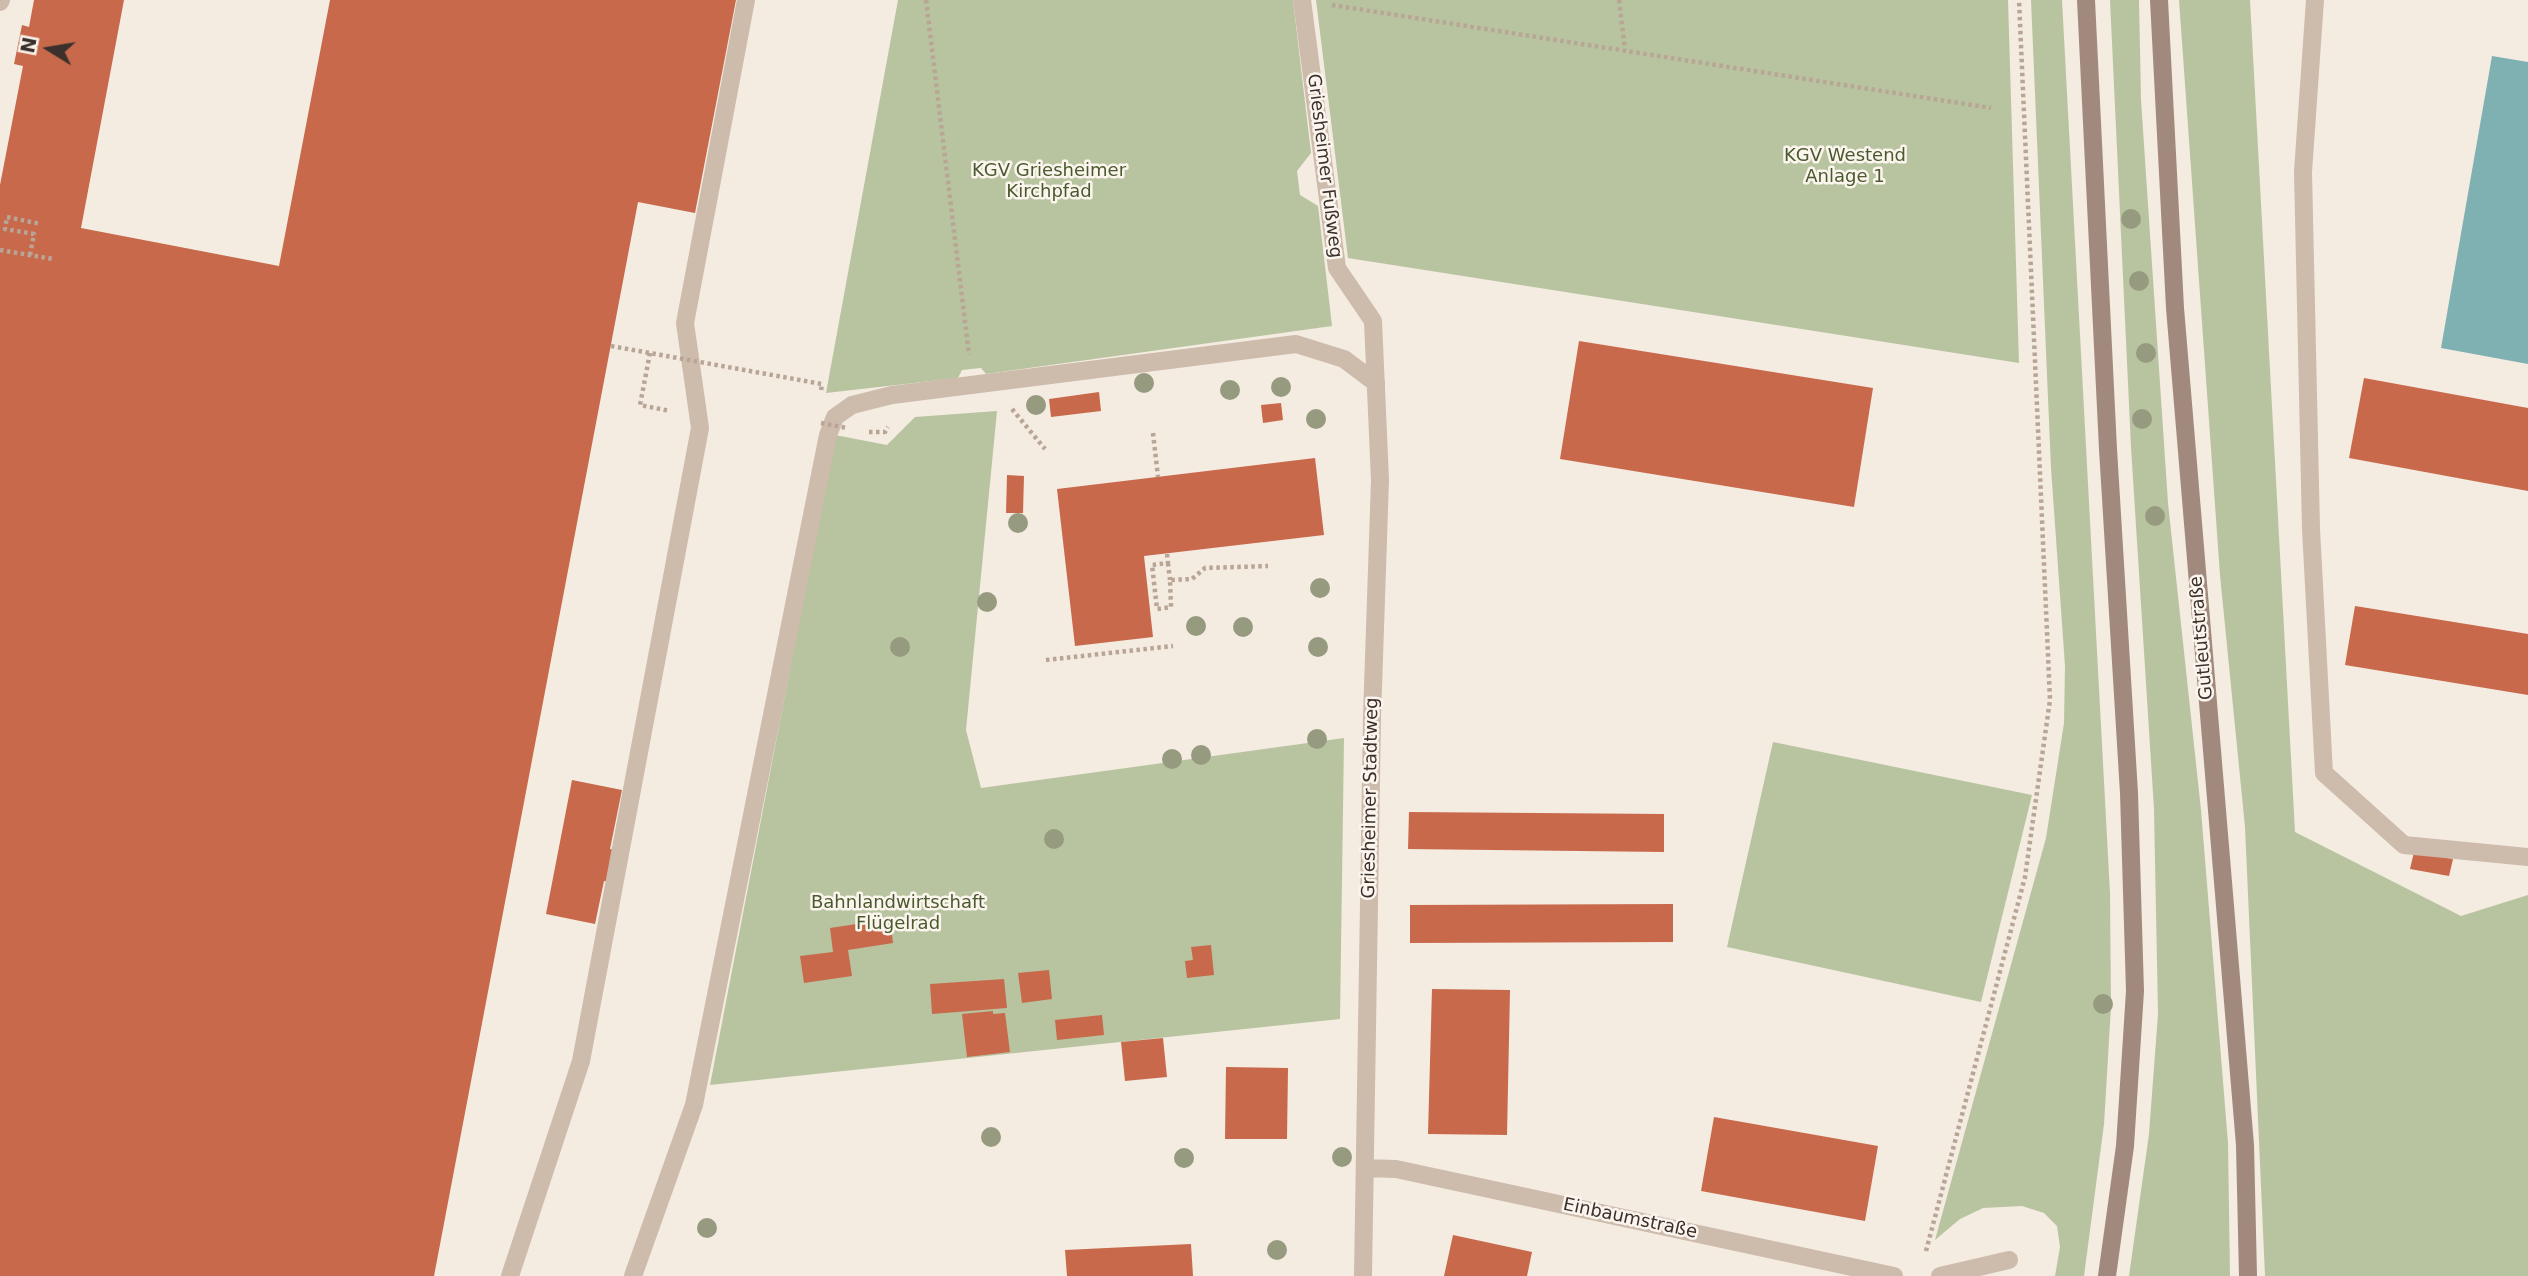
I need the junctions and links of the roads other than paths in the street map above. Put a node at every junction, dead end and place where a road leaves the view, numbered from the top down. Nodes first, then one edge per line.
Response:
1 (746, 0) edge
2 (1302, 0) edge
3 (2086, 0) edge
4 (2159, 0) edge
5 (2315, 0) edge
6 (1373, 321) joint
7 (1376, 383) junction
8 (2528, 857) edge
9 (1365, 1168) junction
10 (2009, 1259) dead end
11 (510, 1276) edge
12 (633, 1276) edge
13 (1363, 1276) edge
14 (1894, 1276) edge
15 (1940, 1276) edge
16 (2107, 1276) edge
17 (2248, 1276) edge

1 - 11 street
2 - 6 street, Griesheimer Fußweg
3 - 16 main road
4 - 17 main road, Gutleutstraße
5 - 8 street
6 - 7 street, Griesheimer Stadtweg
7 - 9 street, Griesheimer Stadtweg
7 - 12 street
9 - 13 street, Griesheimer Stadtweg
9 - 14 street, Einbaumstraße
10 - 15 street

